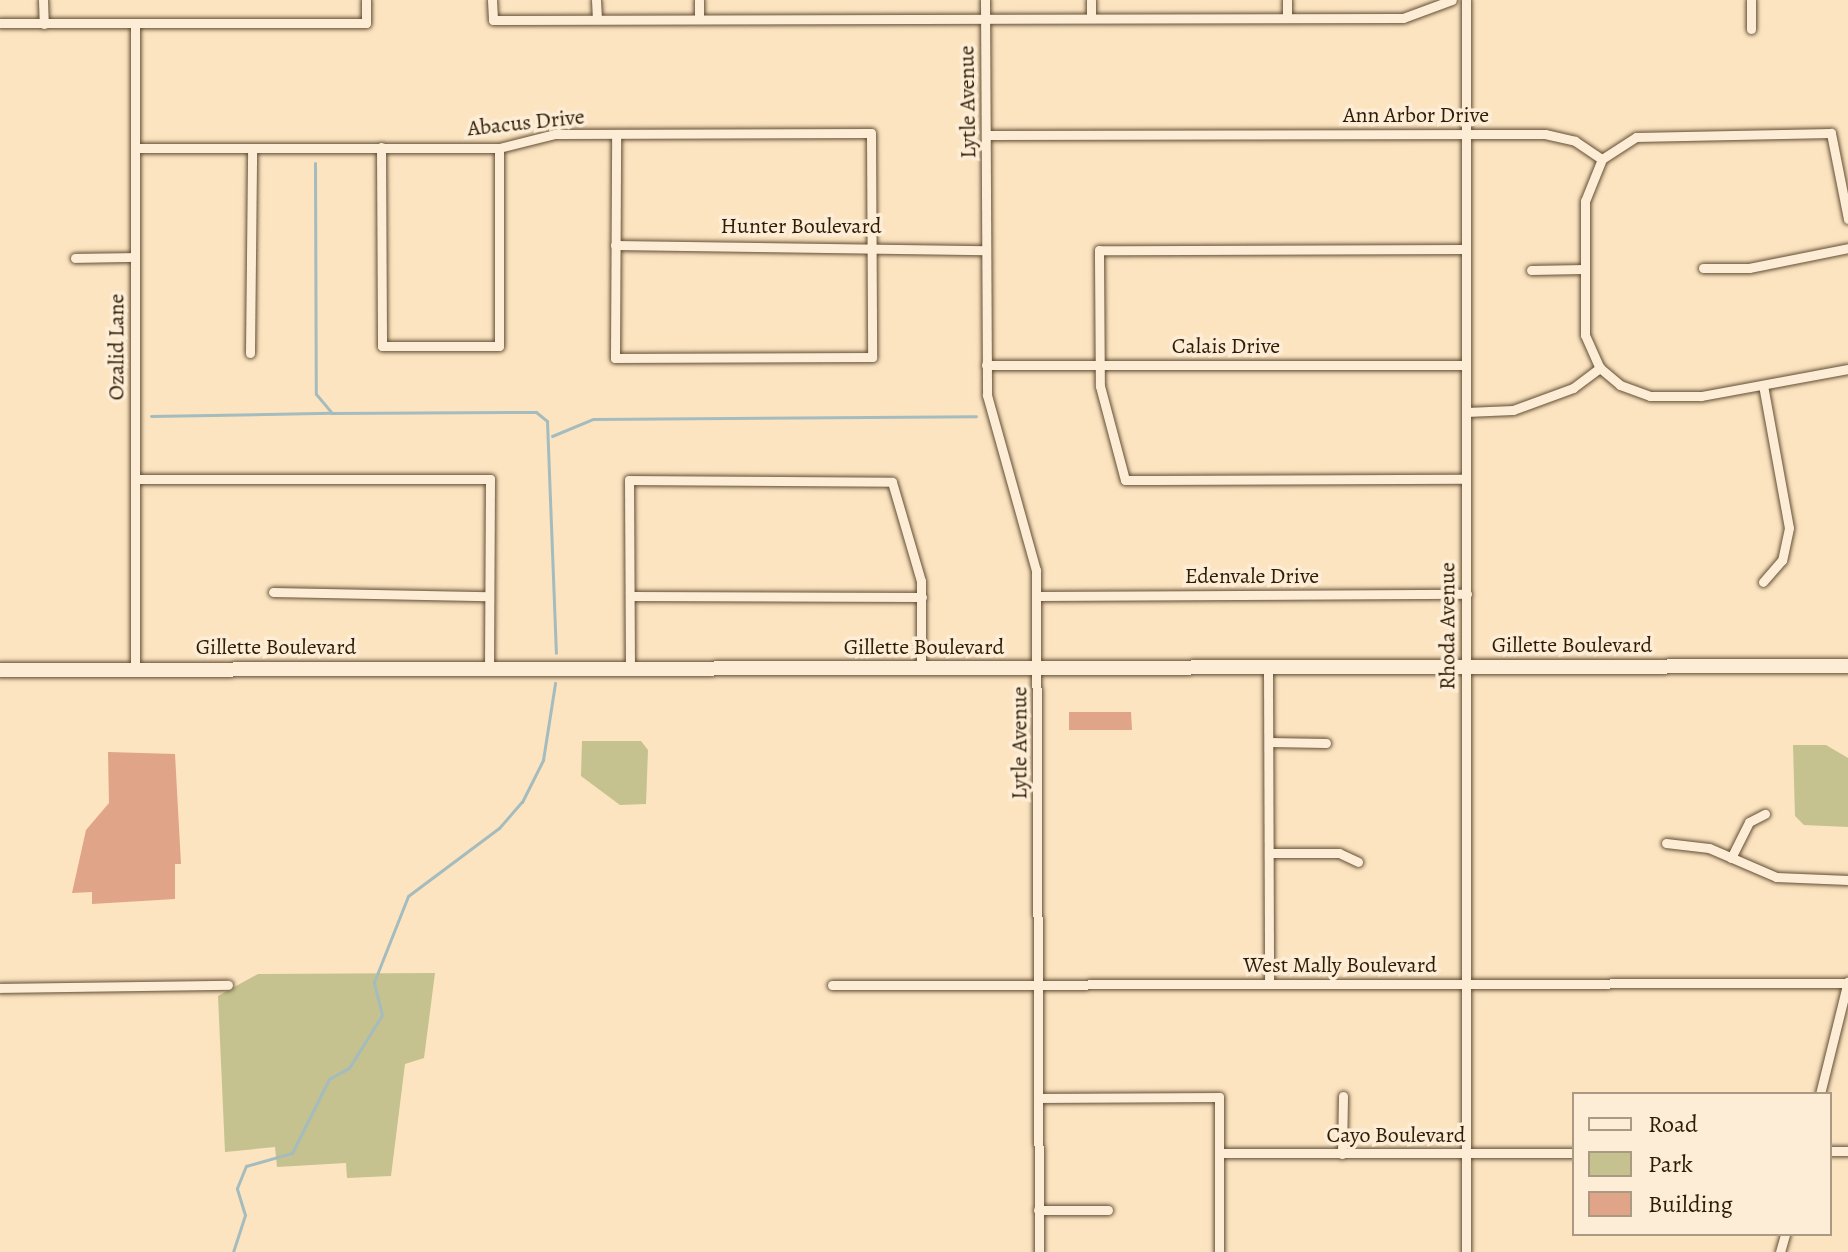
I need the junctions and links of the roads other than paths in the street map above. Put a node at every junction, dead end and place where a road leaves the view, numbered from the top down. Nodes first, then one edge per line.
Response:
1 (43, 0) edge
2 (366, 0) edge
3 (492, 0) edge
4 (596, 0) edge
5 (699, 0) edge
6 (985, 0) edge
7 (1091, 0) edge
8 (1287, 0) edge
9 (1452, 0) edge
10 (1466, 0) edge
11 (1751, 0) edge
12 (1091, 18) junction
13 (1287, 18) junction
14 (597, 19) junction
15 (699, 19) junction
16 (985, 19) junction
17 (0, 23) edge
18 (44, 24) junction
19 (135, 24) junction
20 (1751, 29) dead end
21 (616, 134) junction
22 (1466, 134) junction
23 (987, 135) junction
24 (381, 147) junction
25 (136, 148) junction
26 (252, 148) junction
27 (499, 148) junction
28 (1602, 159) junction
29 (1848, 219) edge
30 (615, 245) junction
31 (872, 245) junction
32 (1848, 248) edge
33 (1466, 249) junction
34 (986, 250) junction
35 (135, 257) junction
36 (75, 258) dead end
37 (1703, 268) dead end
38 (1584, 269) junction
39 (1531, 270) dead end
40 (250, 353) dead end
41 (986, 365) junction
42 (1099, 365) junction
43 (1466, 365) junction
44 (1600, 368) junction
45 (1848, 369) edge
46 (1763, 385) junction
47 (1466, 412) junction
48 (136, 479) junction
49 (1466, 479) junction
50 (1763, 582) dead end
51 (273, 592) dead end
52 (1467, 594) junction
53 (488, 596) junction
54 (630, 596) junction
55 (1037, 596) junction
56 (922, 597) junction
57 (1848, 666) edge
58 (1466, 668) junction
59 (1038, 669) junction
60 (0, 670) edge
61 (135, 670) junction
62 (489, 670) junction
63 (630, 670) junction
64 (921, 670) junction
65 (1268, 670) junction
66 (1269, 742) junction
67 (1326, 743) dead end
68 (1765, 814) dead end
69 (1666, 843) dead end
70 (1269, 853) junction
71 (1731, 858) junction
72 (1358, 862) dead end
73 (1848, 880) edge
74 (1848, 982) edge
75 (1039, 984) junction
76 (1269, 984) junction
77 (1466, 984) junction
78 (228, 985) dead end
79 (832, 985) dead end
80 (0, 988) edge
81 (1820, 1092) edge
82 (1343, 1096) dead end
83 (1039, 1098) junction
84 (1219, 1153) junction
85 (1572, 1153) edge
86 (1342, 1154) junction
87 (1466, 1154) junction
88 (1038, 1210) junction
89 (1108, 1210) dead end
90 (1039, 1252) edge
91 (1219, 1252) edge
92 (1466, 1252) edge

1 - 18 street
2 - 19 street
3 - 14 street
4 - 14 street
5 - 15 street
6 - 16 street, Lytle Avenue
7 - 12 street
8 - 13 street
9 - 13 street
10 - 22 street, Rhoda Avenue
11 - 20 street
12 - 13 street
12 - 16 street
14 - 15 street
15 - 16 street
16 - 23 street, Lytle Avenue
17 - 18 street
18 - 19 street
19 - 25 street, Ozalid Lane
21 - 27 street, Abacus Drive
21 - 30 street
21 - 31 street, Abacus Drive
22 - 23 street, Ann Arbor Drive
22 - 28 street, Ann Arbor Drive
22 - 33 street, Rhoda Avenue
23 - 34 street, Lytle Avenue
24 - 26 street, Abacus Drive
24 - 27 street, Abacus Drive
24 - 27 street
25 - 26 street, Abacus Drive
25 - 35 street, Ozalid Lane
26 - 40 street
28 - 29 street
28 - 38 street
30 - 31 street, Hunter Boulevard
30 - 31 street
31 - 34 street, Hunter Boulevard
32 - 37 street
33 - 42 street
33 - 43 street, Rhoda Avenue
34 - 41 street, Lytle Avenue
35 - 36 street
35 - 48 street, Ozalid Lane
38 - 39 street
38 - 44 street
41 - 42 street, Calais Drive
41 - 55 street, Lytle Avenue
42 - 43 street, Calais Drive
42 - 49 street
43 - 47 street, Rhoda Avenue
44 - 46 street
44 - 47 street
45 - 46 street
46 - 50 street
47 - 49 street, Rhoda Avenue
48 - 53 street
48 - 61 street, Ozalid Lane
49 - 52 street, Rhoda Avenue
51 - 53 street
52 - 55 street, Edenvale Drive
52 - 58 street, Rhoda Avenue
53 - 62 street
54 - 56 street
54 - 56 street
54 - 63 street
55 - 59 street, Lytle Avenue
56 - 64 street
57 - 58 main road, Gillette Boulevard
58 - 65 main road, Gillette Boulevard
58 - 77 street, Rhoda Avenue
59 - 64 main road, Gillette Boulevard
59 - 65 main road, Gillette Boulevard
59 - 75 street, Lytle Avenue
60 - 61 main road, Gillette Boulevard
61 - 62 main road, Gillette Boulevard
62 - 63 main road, Gillette Boulevard
63 - 64 main road, Gillette Boulevard
65 - 66 street
66 - 67 street
66 - 70 street
68 - 71 street
69 - 71 street
70 - 72 street
70 - 76 street
71 - 73 street
74 - 77 street, West Mally Boulevard
74 - 81 street
75 - 76 street, West Mally Boulevard
75 - 79 street, West Mally Boulevard
75 - 83 street, Lytle Avenue
76 - 77 street, West Mally Boulevard
77 - 87 street, Rhoda Avenue
78 - 80 street
82 - 86 street
83 - 84 street
83 - 88 street, Lytle Avenue
84 - 86 street, Cayo Boulevard
84 - 91 street
85 - 87 street, Cayo Boulevard
86 - 87 street, Cayo Boulevard
87 - 92 street, Rhoda Avenue
88 - 89 street
88 - 90 street, Lytle Avenue

